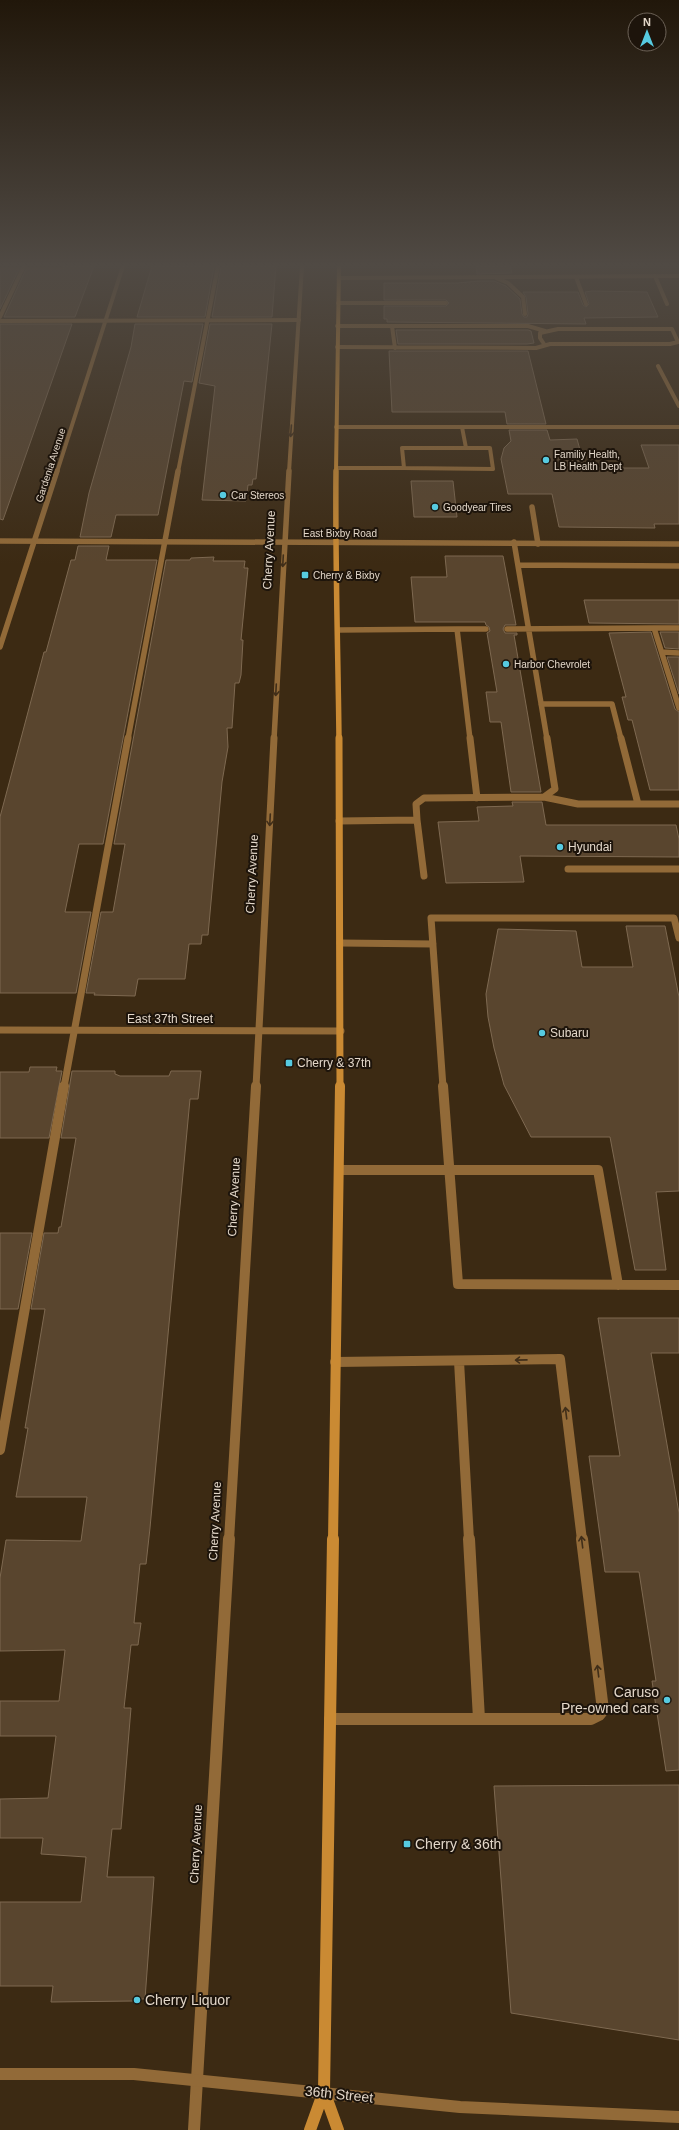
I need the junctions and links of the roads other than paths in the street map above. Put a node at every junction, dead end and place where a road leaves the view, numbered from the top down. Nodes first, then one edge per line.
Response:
1 (91, 365) edge
2 (199, 365) edge
3 (296, 365) edge
4 (337, 365) edge
5 (658, 366) dead end
6 (679, 406) edge
7 (336, 427) junction
8 (462, 427) junction
9 (679, 427) edge
10 (466, 448) junction
11 (337, 468) junction
12 (404, 469) junction
13 (532, 506) dead end
14 (0, 541) edge
15 (35, 541) junction
16 (164, 542) junction
17 (284, 542) junction
18 (335, 542) junction
19 (514, 542) junction
20 (538, 544) junction
21 (679, 544) edge
22 (518, 565) junction
23 (679, 566) edge
24 (654, 628) junction
25 (679, 628) edge
26 (457, 629) junction
27 (486, 629) dead end
28 (507, 629) dead end
29 (528, 629) junction
30 (338, 630) junction
31 (0, 647) edge
32 (662, 652) junction
33 (679, 653) edge
34 (541, 704) junction
35 (679, 708) edge
36 (544, 797) junction
37 (477, 798) junction
38 (638, 804) junction
39 (679, 804) edge
40 (417, 820) junction
41 (339, 821) junction
42 (568, 869) dead end
43 (679, 869) edge
44 (424, 876) dead end
45 (679, 938) edge
46 (340, 943) junction
47 (433, 944) junction
48 (0, 1030) edge
49 (74, 1030) junction
50 (259, 1031) junction
51 (341, 1031) junction
52 (339, 1170) junction
53 (450, 1170) junction
54 (618, 1285) junction
55 (679, 1285) edge
56 (459, 1361) junction
57 (335, 1362) junction
58 (0, 1450) edge
59 (330, 1719) junction
60 (479, 1719) junction
61 (0, 2074) edge
62 (196, 2081) junction
63 (324, 2091) junction
64 (679, 2117) edge
65 (194, 2130) edge
66 (310, 2130) edge
67 (338, 2130) edge

1 - 15 street, Gardenia Avenue
2 - 16 street
3 -> 17 street, Cherry Avenue
4 - 7 main road
5 - 6 street
7 - 8 street
7 - 11 main road
8 - 9 street
8 - 10 street
10 - 12 street
10 - 12 street
11 - 12 street
11 - 18 main road
13 - 20 street
14 - 15 street, East Bixby Road
15 - 16 street, East Bixby Road
15 - 31 street, Gardenia Avenue
16 - 17 street, East Bixby Road
16 - 49 street
17 - 18 street, East Bixby Road
17 -> 50 street, Cherry Avenue
18 - 19 street, East Bixby Road
18 - 30 main road
19 - 20 street, East Bixby Road
19 - 22 street
20 - 21 street, East Bixby Road
22 - 23 street
22 - 29 street
24 - 25 street
24 - 29 street
24 - 32 street
26 - 27 street
26 - 30 street
26 - 37 street
28 - 29 street
29 - 34 street
30 - 41 main road
32 - 33 street
32 - 35 street
34 - 36 street
34 - 38 street
36 - 37 street
36 - 38 street
37 - 40 street
38 - 39 street
40 - 41 street
40 - 44 street
41 - 46 main road
42 - 43 street
45 - 47 street
46 - 47 street
46 - 51 main road
47 - 53 street
48 - 49 street, East 37th Street
49 - 50 street, East 37th Street
49 - 58 street
50 - 51 street, East 37th Street
50 - 62 street, Cherry Avenue
51 - 52 main road
52 - 53 street
52 - 57 main road
53 - 54 street
53 - 54 street
54 - 55 street
56 - 57 street
56 - 60 street
60 -> 56 street
57 - 59 main road
59 - 60 street
59 - 63 main road
61 - 62 street, 36th Street
62 - 63 street, 36th Street
62 - 65 street, Cherry Avenue
63 - 64 street, 36th Street
63 - 66 main road
63 - 67 main road

